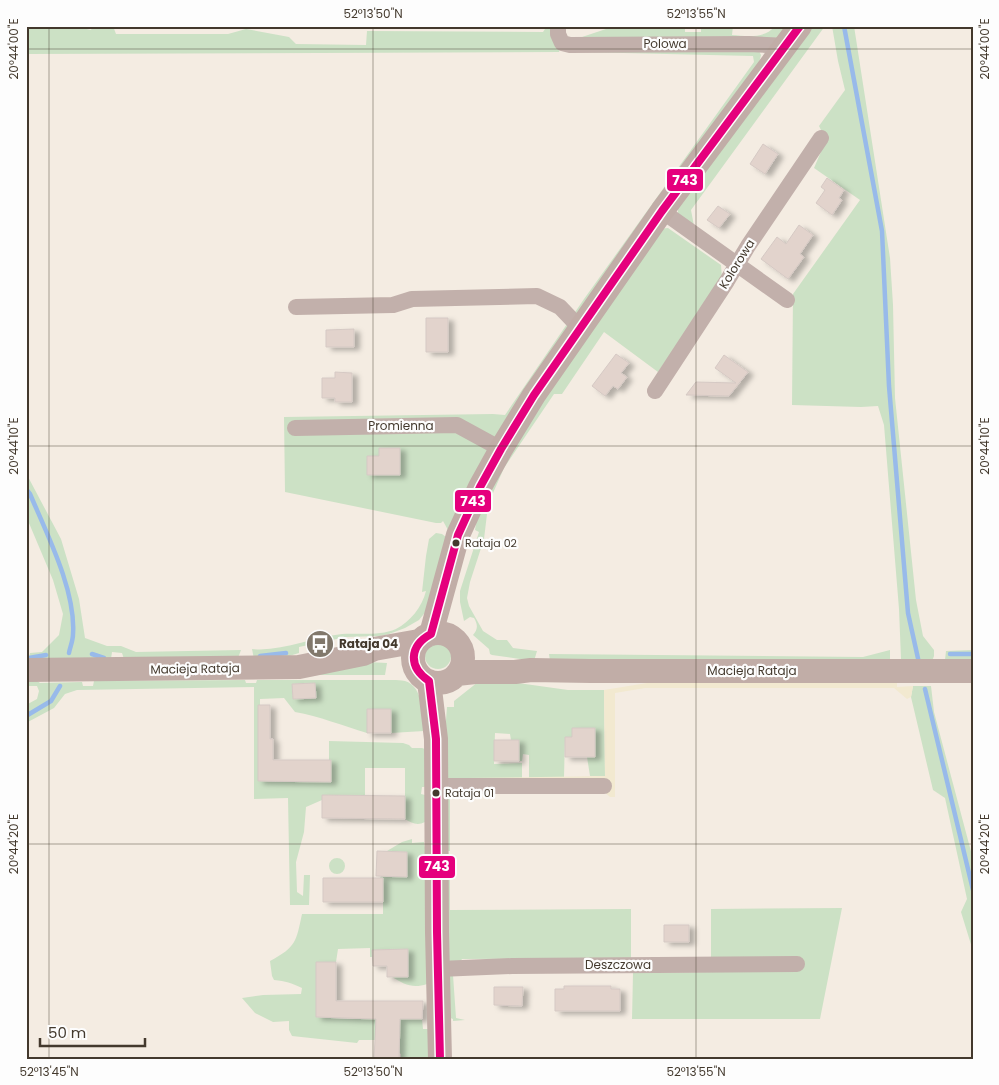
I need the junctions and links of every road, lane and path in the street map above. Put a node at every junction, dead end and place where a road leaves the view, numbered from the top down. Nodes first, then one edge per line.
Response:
1 (558, 26) edge
2 (800, 26) edge
3 (786, 46) junction
4 (821, 138) dead end
5 (662, 211) junction
6 (736, 265) junction
7 (787, 300) dead end
8 (296, 307) dead end
9 (580, 328) junction
10 (655, 391) dead end
11 (295, 428) dead end
12 (501, 449) junction
13 (441, 640) junction
14 (363, 654) junction
15 (26, 670) edge
16 (531, 670) junction
17 (973, 671) edge
18 (438, 675) junction
19 (436, 786) junction
20 (604, 786) dead end
21 (797, 964) dead end
22 (438, 969) junction
23 (440, 1059) edge

1 - 3 street, Polowa
2 - 3 street
3 - 5 street
4 - 6 street, Kolorowa
5 - 6 street
5 - 9 street
6 - 7 street
6 - 10 street, Kolorowa
8 - 9 street
9 - 12 street
11 - 12 street, Promienna
12 - 13 street
13 - 14 street, Macieja Rataja
13 - 16 street, Macieja Rataja
13 - 18 street
13 - 18 street
14 - 15 street, Macieja Rataja
14 - 18 street, Macieja Rataja
16 - 17 street, Macieja Rataja
16 - 18 street, Macieja Rataja
18 - 19 street
19 - 20 street
19 - 22 street
21 - 22 street, Deszczowa
22 - 23 street

